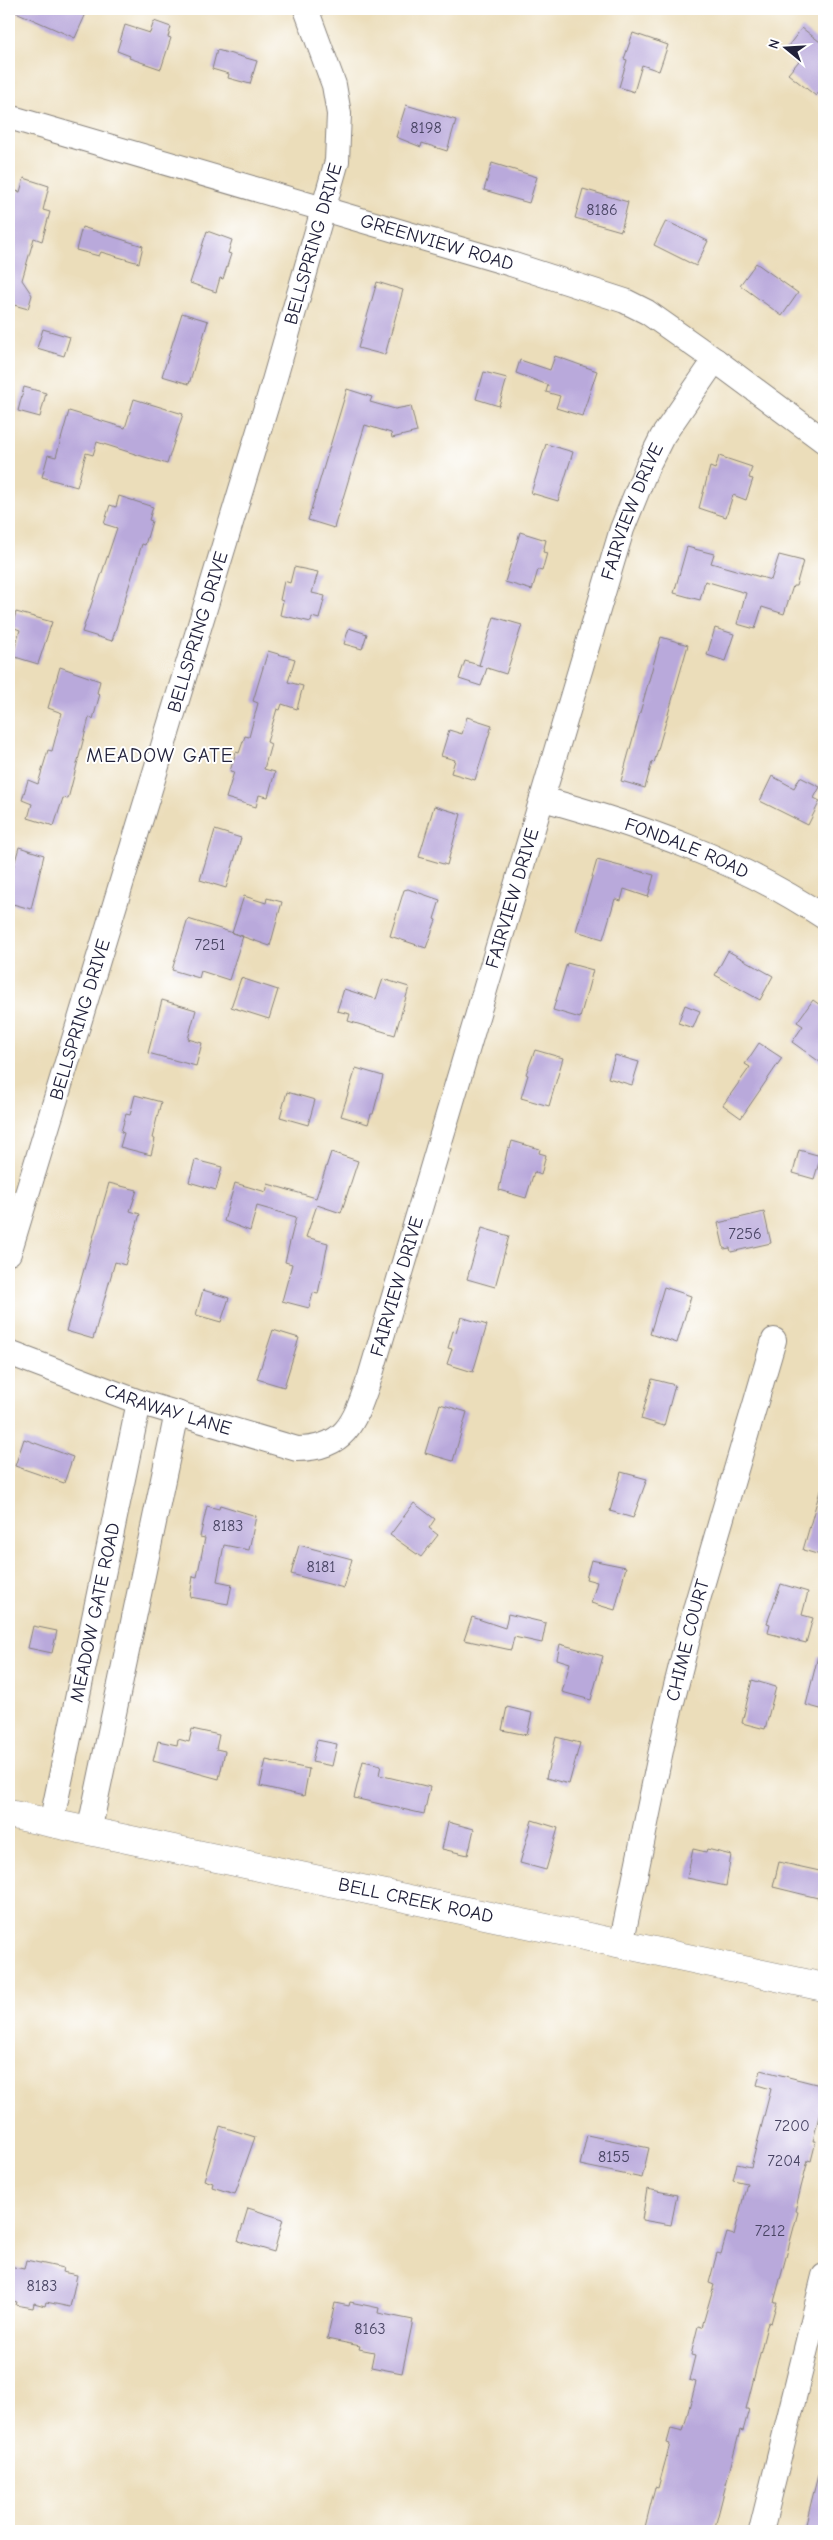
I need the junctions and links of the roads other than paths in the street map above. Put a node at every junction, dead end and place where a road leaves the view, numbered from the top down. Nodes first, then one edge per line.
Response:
1 (306, 9) edge
2 (11, 118) edge
3 (324, 210) junction
4 (715, 360) junction
5 (824, 441) edge
6 (543, 799) junction
7 (824, 917) edge
8 (9, 1252) edge
9 (774, 1340) dead end
10 (9, 1353) edge
11 (140, 1402) junction
12 (178, 1413) junction
13 (330, 1445) joint
14 (9, 1814) edge
15 (51, 1824) junction
16 (89, 1832) junction
17 (621, 1945) junction
18 (824, 1987) edge
19 (824, 2276) edge
20 (761, 2531) edge

1 - 3 street, BELLSPRING DRIVE
2 - 3 street, GREENVIEW ROAD
3 - 4 street, GREENVIEW ROAD
3 - 8 street, BELLSPRING DRIVE
4 - 5 street, GREENVIEW ROAD
4 - 6 street, FAIRVIEW DRIVE
6 - 7 street, FONDALE ROAD
6 - 13 street, FAIRVIEW DRIVE
9 - 17 street, CHIME COURT
10 - 11 street, CARAWAY LANE
11 - 12 street, CARAWAY LANE
11 - 15 street, MEADOW GATE ROAD
12 - 13 street, CARAWAY LANE
12 - 16 street, MEADOW GATE ROAD
14 - 15 street, BELL CREEK ROAD
15 - 16 street, BELL CREEK ROAD
16 - 17 street, BELL CREEK ROAD
17 - 18 street, BELL CREEK ROAD
19 - 20 street

